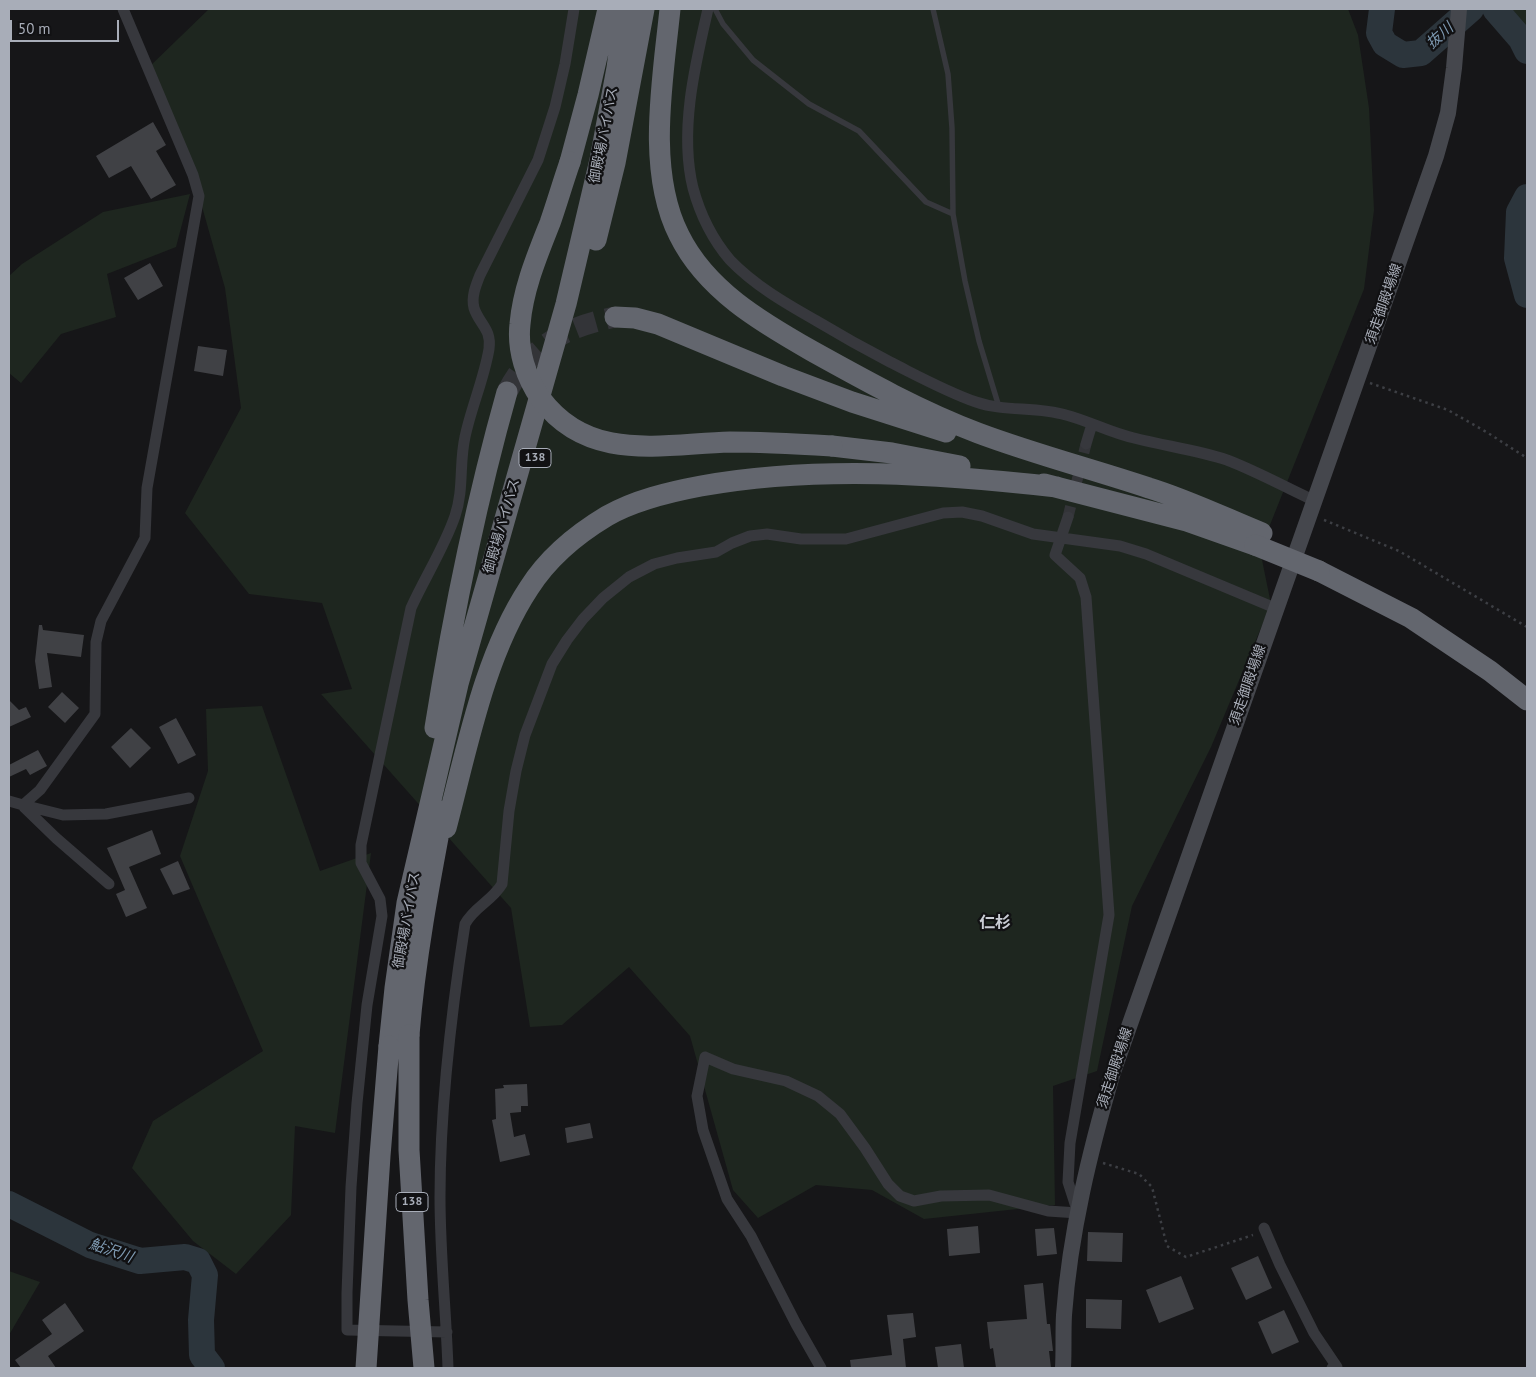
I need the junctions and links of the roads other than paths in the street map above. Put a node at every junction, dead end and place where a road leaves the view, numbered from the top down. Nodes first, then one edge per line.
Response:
1 (123, 9) edge
2 (574, 9) edge
3 (608, 9) edge
4 (625, 9) edge
5 (644, 9) edge
6 (670, 9) edge
7 (708, 9) edge
8 (715, 9) edge
9 (933, 9) edge
10 (1459, 12) edge
11 (953, 214) junction
12 (614, 317) tunnel mouth
13 (507, 392) tunnel mouth
14 (1000, 408) junction
15 (1092, 424) junction
16 (1086, 444) tunnel mouth
17 (1057, 487) junction
18 (1194, 506) junction
19 (1311, 507) junction
20 (1068, 517) tunnel mouth
21 (1060, 539) junction
22 (1259, 539) junction
23 (1322, 565) junction
24 (1275, 608) junction
25 (1527, 682) edge
26 (1527, 700) edge
27 (189, 798) dead end
28 (9, 801) edge
29 (23, 806) junction
30 (109, 884) dead end
31 (416, 905) junction
32 (1078, 1213) junction
33 (1264, 1228) road end
34 (447, 1332) junction
35 (366, 1368) edge
36 (424, 1368) edge
37 (448, 1368) edge
38 (821, 1368) edge
39 (1063, 1368) edge
40 (1332, 1368) edge

1 - 29 street
2 - 34 street
3 - 17 highway, bridge
4 - 31 highway, 御殿場バイパス / 138
5 - 31 highway, 御殿場バイパス / 138
6 - 18 highway
7 - 14 street
8 - 11 lane
9 - 11 lane
10 - 19 main road, 須走御殿場線
11 - 14 lane
12 - 18 highway
13 - 31 highway
14 - 15 street
15 - 16 street
15 - 19 street
17 - 22 highway
17 - 31 highway
18 - 22 highway
19 - 24 main road, 須走御殿場線
20 - 21 street
21 - 24 street
21 - 32 street
21 - 34 street
22 - 23 highway
23 - 25 highway
23 - 26 highway
24 - 32 main road, 須走御殿場線
27 - 29 street
28 - 29 street
29 - 30 street
31 - 35 highway, 御殿場バイパス / 138, bridge
31 - 36 highway, 御殿場バイパス / 138, bridge
32 - 38 street
32 - 39 main road, 須走御殿場線
33 - 40 street
34 - 37 street

